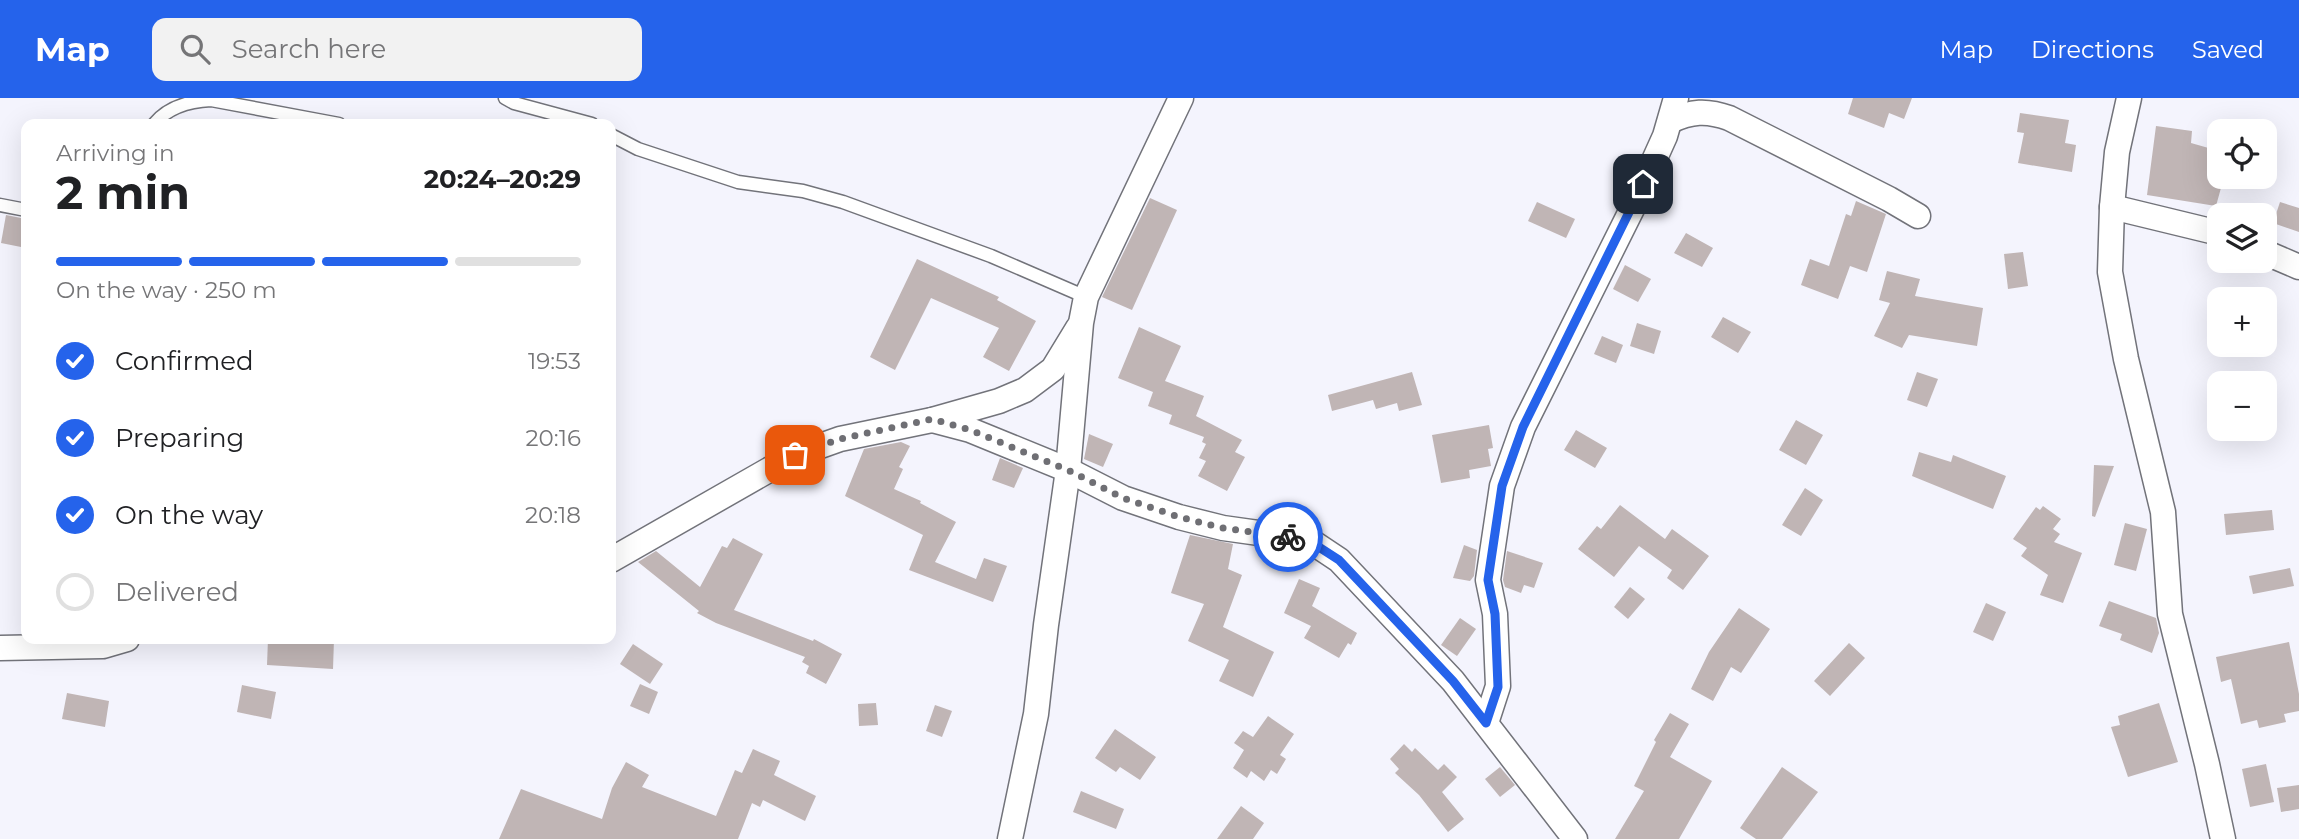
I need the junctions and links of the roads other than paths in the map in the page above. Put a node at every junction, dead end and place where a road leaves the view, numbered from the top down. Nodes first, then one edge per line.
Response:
1 (505, 98) edge
2 (1181, 98) edge
3 (2129, 98) edge
4 (1673, 109) edge
5 (161, 119) edge
6 (313, 119) edge
7 (573, 119) edge
8 (616, 138) edge
9 (0, 205) edge
10 (2112, 207) junction
11 (21, 209) edge
12 (1918, 216) dead end
13 (2207, 230) edge
14 (2277, 258) edge
15 (2299, 267) edge
16 (1086, 297) junction
17 (1080, 323) junction
18 (932, 419) junction
19 (1068, 470) junction
20 (616, 557) edge
21 (110, 644) edge
22 (0, 648) edge
23 (1486, 723) junction
24 (1010, 839) edge
25 (1576, 839) edge
26 (2223, 839) edge

1 - 7 lane
2 - 16 street
3 - 10 street
4 - 12 street
4 - 23 street
5 - 6 lane
8 - 16 lane
9 - 11 lane
10 - 13 street
10 - 26 street
14 - 15 street
16 - 17 street
17 - 18 street
17 - 19 street
18 - 19 street
18 - 20 street
19 - 23 street
19 - 24 street
21 - 22 street
23 - 25 street

